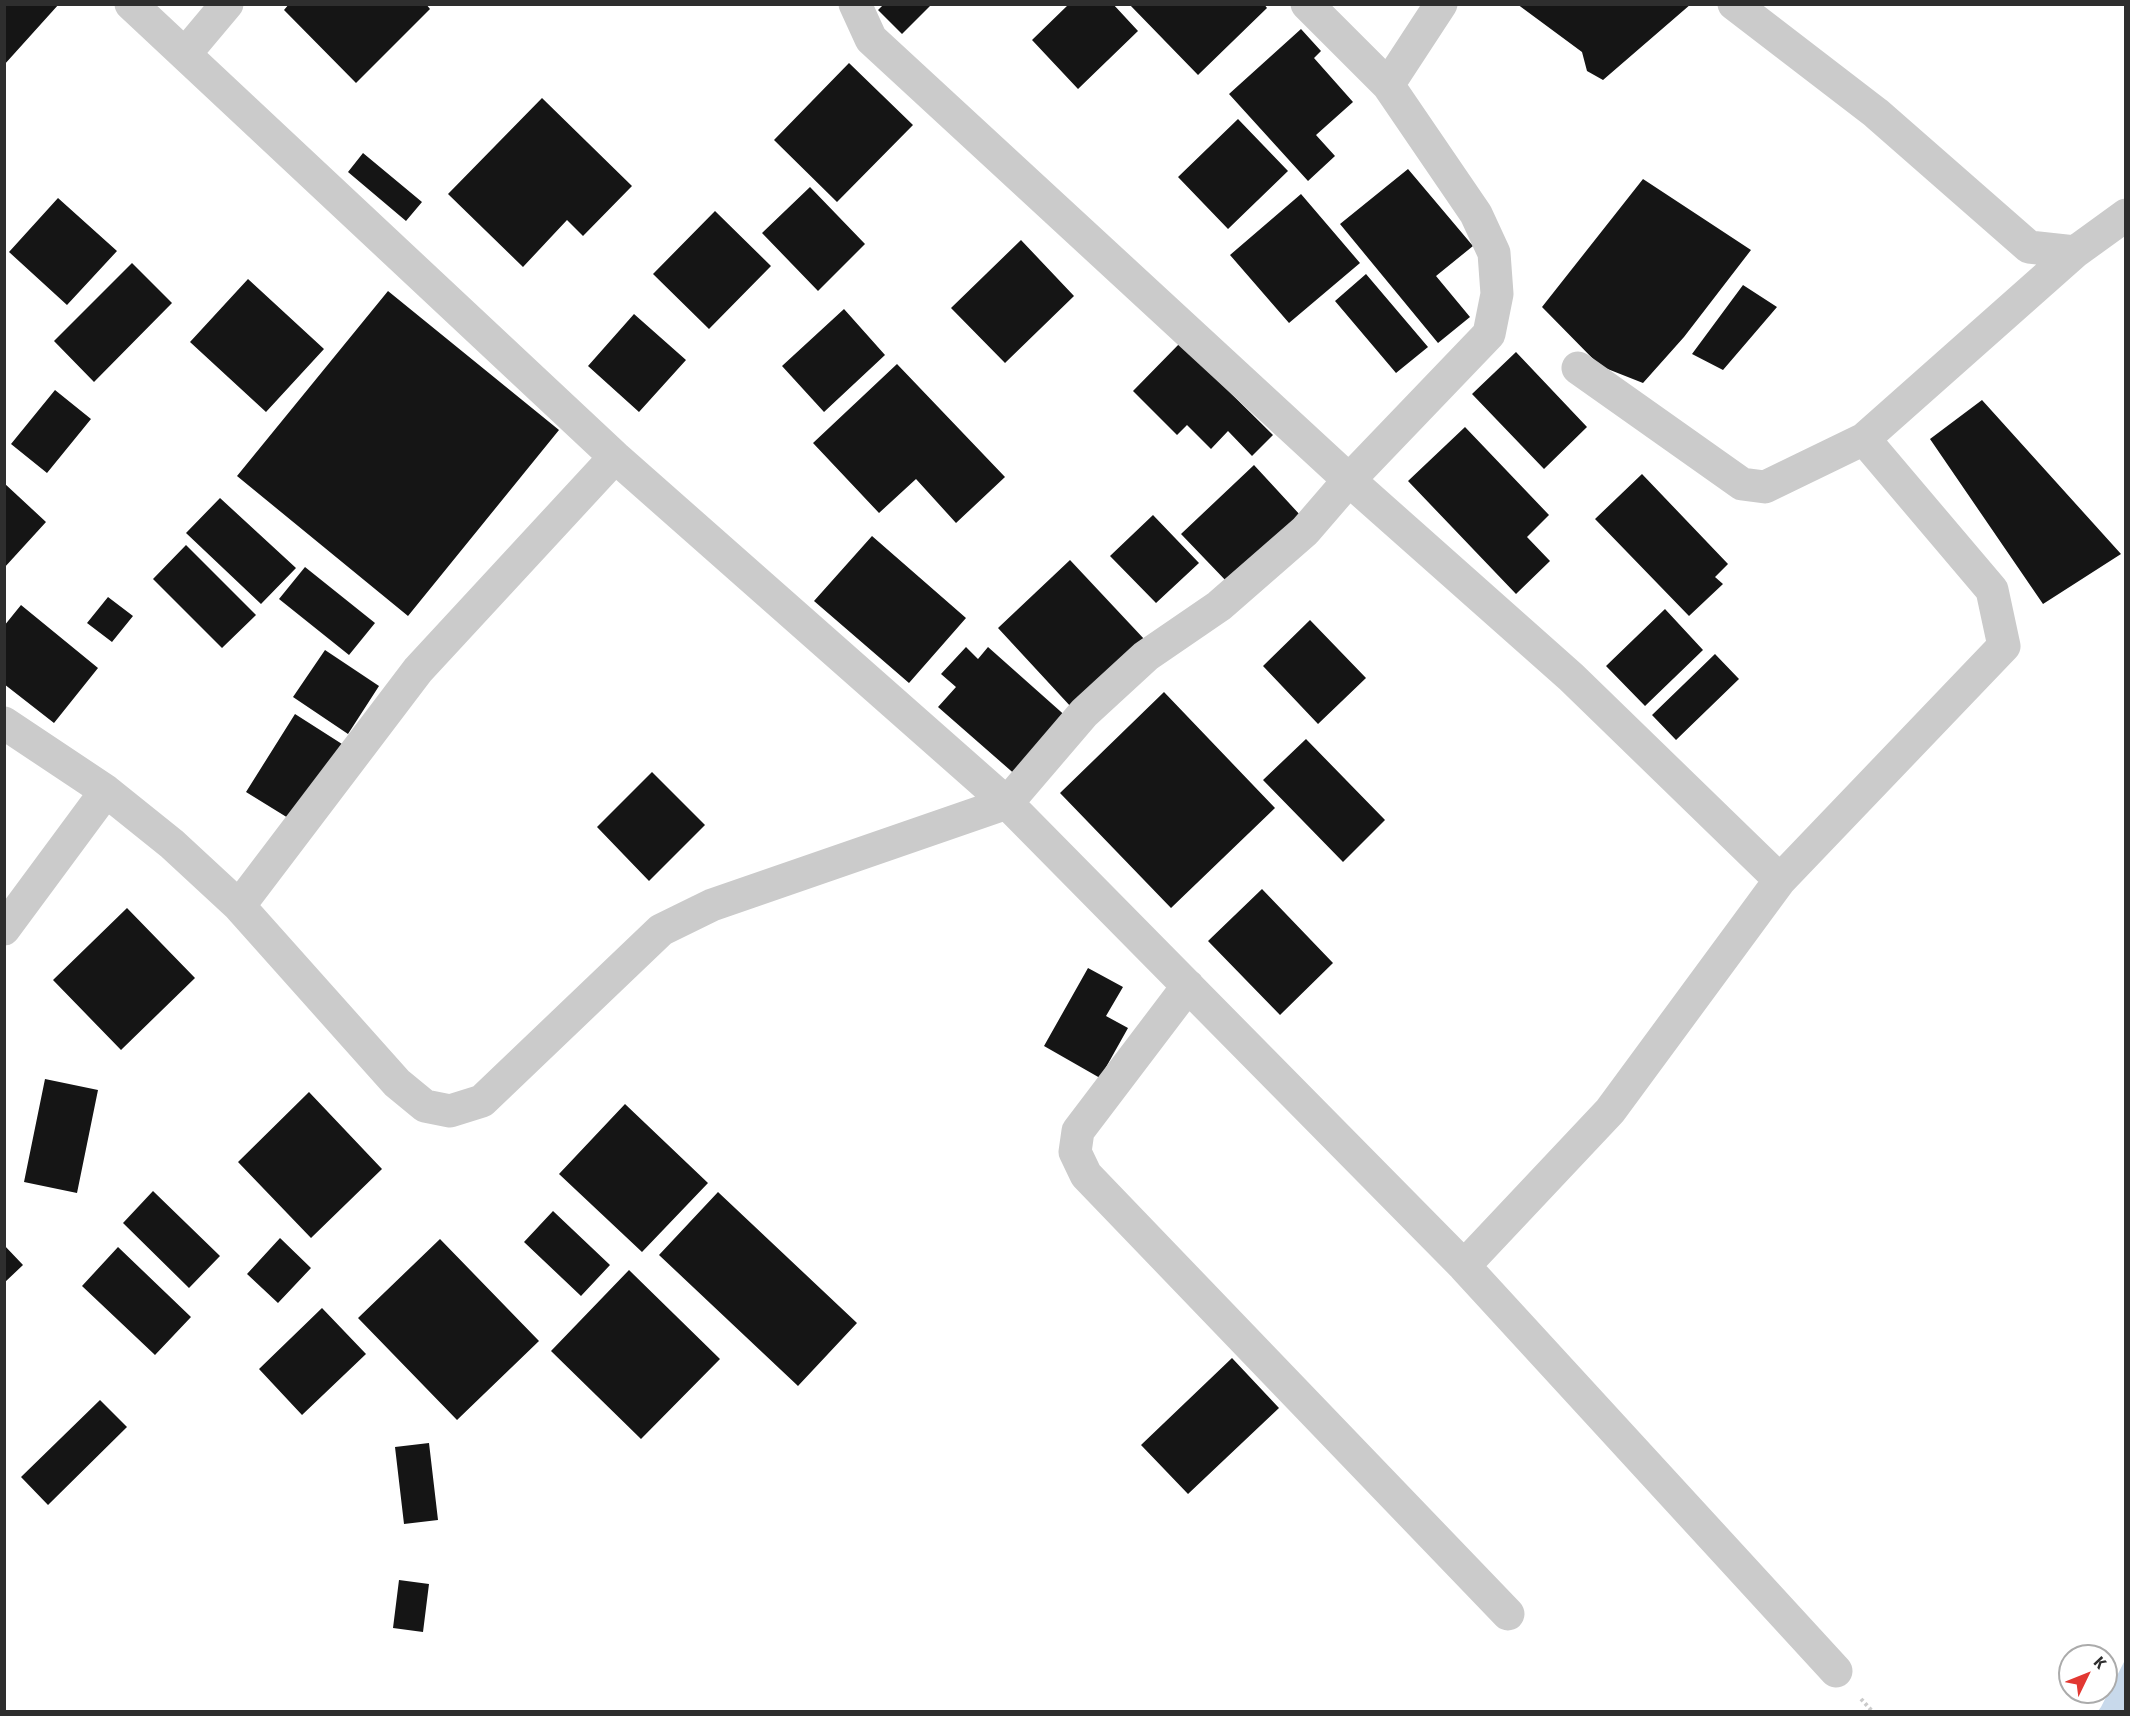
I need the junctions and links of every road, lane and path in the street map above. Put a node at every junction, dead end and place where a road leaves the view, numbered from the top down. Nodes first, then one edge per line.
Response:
1 (131, 4) edge
2 (227, 4) edge
3 (855, 4) edge
4 (1307, 4) edge
5 (1441, 4) edge
6 (1734, 4) edge
7 (185, 54) junction
8 (1388, 85) junction
9 (2126, 215) edge
10 (2075, 252) junction
11 (1578, 368) dead end
12 (1864, 439) junction
13 (615, 457) junction
14 (1349, 480) junction
15 (4, 723) edge
16 (106, 790) junction
17 (1007, 803) junction
18 (1780, 880) junction
19 (239, 906) junction
20 (4, 929) edge
21 (1188, 986) junction
22 (1464, 1266) junction
23 (1508, 1614) dead end
24 (1836, 1671) dead end

1 - 7 street
2 - 7 street
3 - 14 street
4 - 8 street
5 - 8 street
6 - 10 street
7 - 13 street
8 - 14 street
9 - 10 street
10 - 12 street
11 - 12 street
12 - 18 street
13 - 17 street
13 - 19 street
14 - 17 street
14 - 18 street
15 - 16 street
16 - 19 street
16 - 20 street
17 - 19 street
17 - 21 street
18 - 22 street
21 - 22 street
21 - 23 street
22 - 24 street

